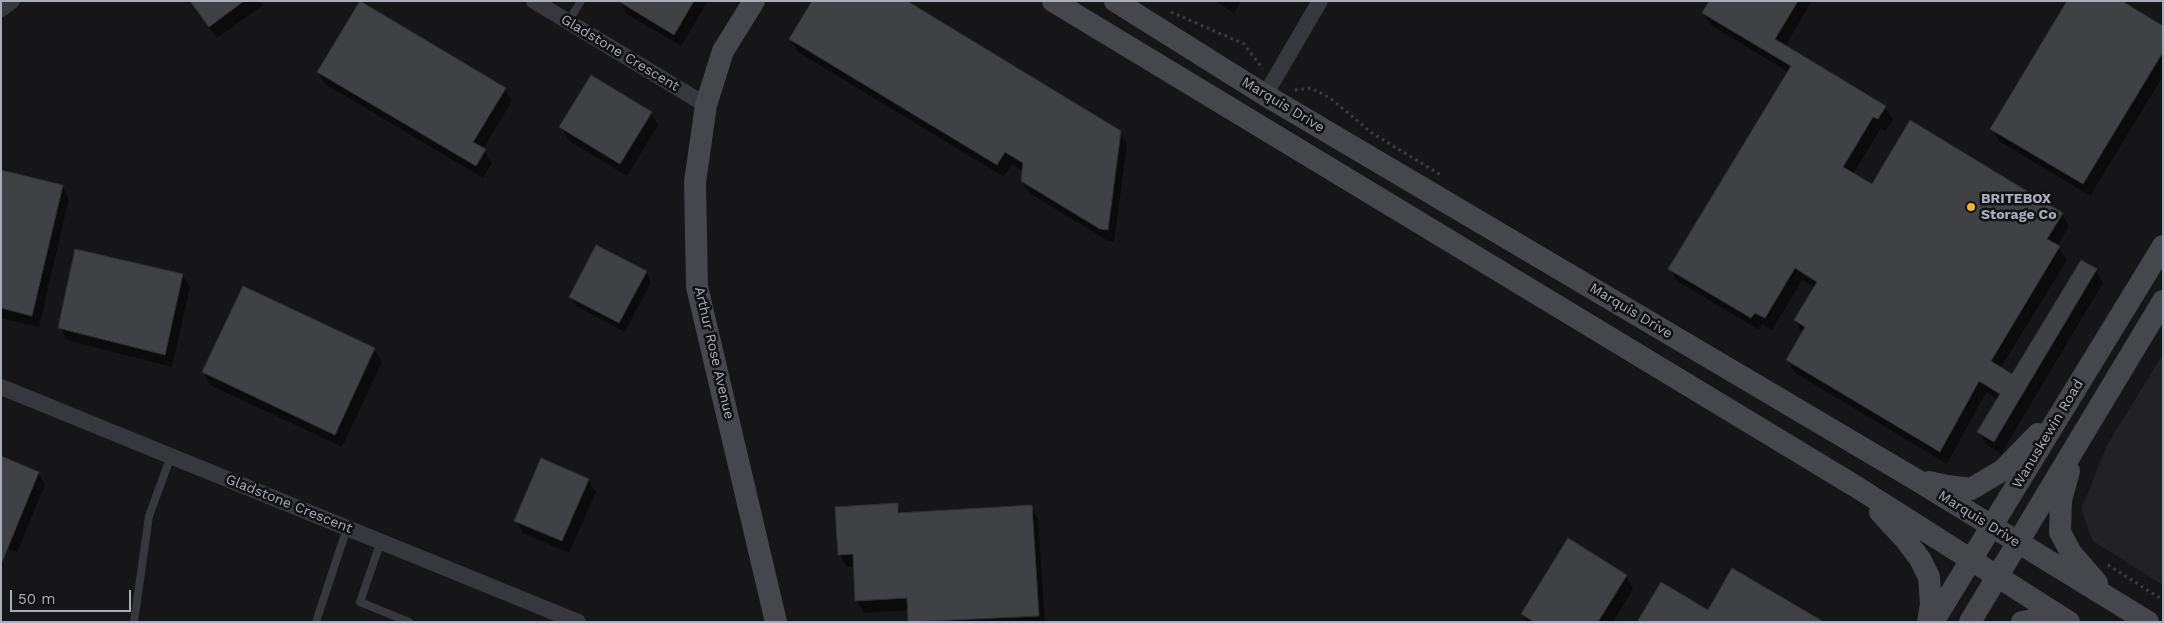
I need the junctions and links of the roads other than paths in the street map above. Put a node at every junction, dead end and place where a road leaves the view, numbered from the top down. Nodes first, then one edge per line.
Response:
1 (12, 1) edge
2 (534, 1) edge
3 (581, 1) edge
4 (754, 1) edge
5 (1053, 1) edge
6 (1115, 1) edge
7 (1320, 1) edge
8 (1, 9) edge
9 (568, 22) junction
10 (1265, 94) junction
11 (706, 105) junction
12 (2163, 246) edge
13 (2163, 301) edge
14 (1, 387) edge
15 (2066, 405) junction
16 (2084, 432) junction
17 (172, 456) junction
18 (1915, 479) junction
19 (1855, 486) junction
20 (1992, 527) junction
21 (347, 528) junction
22 (381, 541) junction
23 (2017, 542) junction
24 (1971, 561) junction
25 (1997, 578) junction
26 (2110, 599) junction
27 (558, 618) edge
28 (134, 622) edge
29 (316, 622) edge
30 (409, 622) edge
31 (578, 622) edge
32 (776, 622) edge
33 (1928, 622) edge
34 (1933, 622) edge
35 (1970, 622) edge
36 (2022, 622) edge
37 (2040, 622) edge
38 (2069, 622) edge
39 (2148, 622) edge

1 - 8 street
2 - 9 street, Gladstone Crescent
3 - 9 lane
4 - 11 main road, Arthur Rose Avenue
5 - 19 main road
6 - 10 main road, Marquis Drive
7 - 10 street
9 - 11 street, Gladstone Crescent
10 - 18 main road, Marquis Drive
11 - 32 main road, Arthur Rose Avenue
12 - 15 main road, Wanuskewin Road
13 - 16 main road
14 - 17 street, Gladstone Crescent
15 - 18 main road
15 - 20 main road, Wanuskewin Road
16 - 23 main road
16 - 26 main road
17 - 21 street, Gladstone Crescent
17 - 28 lane
18 - 20 main road, Marquis Drive
19 - 24 main road
19 - 33 main road
20 - 23 main road, Marquis Drive
20 - 24 main road, Wanuskewin Road
21 - 22 street, Gladstone Crescent
21 - 29 lane
22 - 27 street, Gladstone Crescent
22 - 30 lane
23 - 25 main road
23 - 26 main road, Marquis Drive
24 - 25 main road
24 - 34 main road, Wanuskewin Road
25 - 35 main road
25 - 38 main road
26 - 39 main road, Marquis Drive
27 - 31 street, Gladstone Crescent
36 - 37 main road

